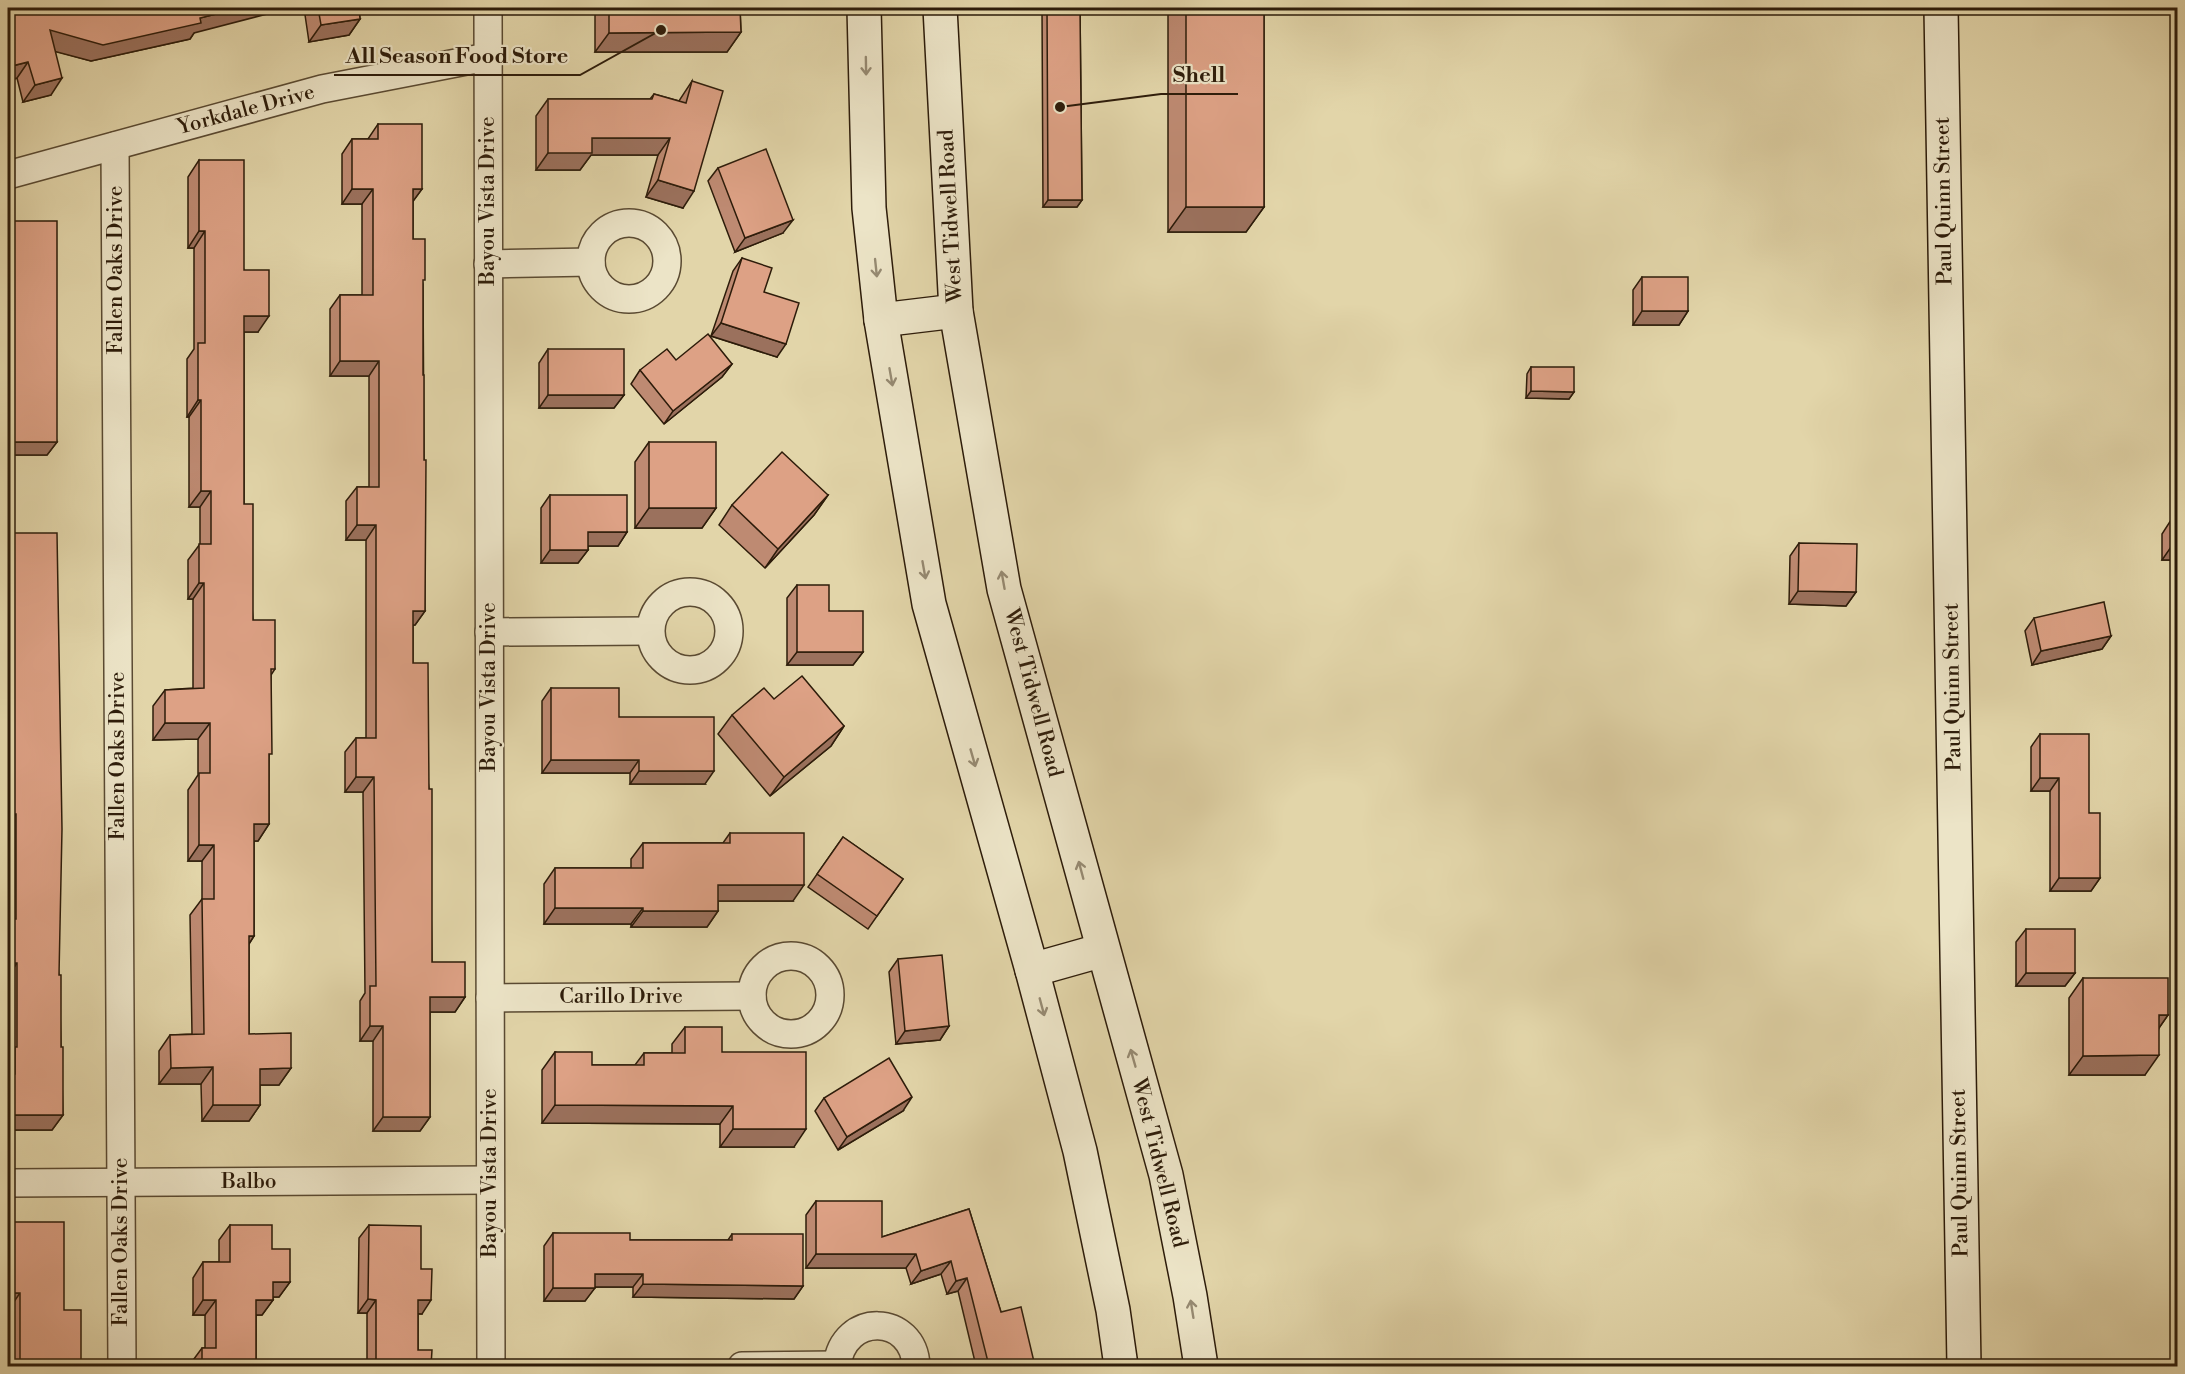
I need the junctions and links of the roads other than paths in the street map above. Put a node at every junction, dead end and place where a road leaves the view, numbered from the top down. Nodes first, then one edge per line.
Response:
1 (488, 8) edge
2 (864, 8) edge
3 (940, 8) edge
4 (1941, 8) edge
5 (487, 57) junction
6 (115, 146) junction
7 (8, 175) edge
8 (591, 262) dead end
9 (488, 264) junction
10 (956, 311) junction
11 (881, 320) junction
12 (650, 631) dead end
13 (489, 632) junction
14 (1103, 950) junction
15 (1032, 970) junction
16 (752, 996) dead end
17 (490, 998) junction
18 (490, 1180) junction
19 (121, 1182) junction
20 (8, 1183) edge
21 (122, 1366) edge
22 (491, 1366) edge
23 (742, 1366) edge
24 (837, 1366) edge
25 (916, 1366) edge
26 (1121, 1366) edge
27 (1201, 1366) edge
28 (1964, 1366) edge

1 - 5 street, Bayou Vista Drive
2 -> 11 main road
3 - 10 main road, West Tidwell Road
4 - 28 main road, Paul Quinn Street
5 - 6 street, Yorkdale Drive
5 - 9 street, Bayou Vista Drive
6 - 7 street, Yorkdale Drive
6 - 19 street, Fallen Oaks Drive
8 - 9 street
9 - 13 street, Bayou Vista Drive
10 - 11 main road
14 -> 10 main road, West Tidwell Road
11 -> 15 main road
12 - 13 street
13 - 17 street, Bayou Vista Drive
14 - 15 main road
27 -> 14 main road, West Tidwell Road
15 -> 26 main road
16 - 17 street, Carillo Drive
17 - 18 street, Bayou Vista Drive
18 - 19 street, Balbo
18 - 22 street, Bayou Vista Drive
19 - 20 street, Balbo
19 - 21 street, Fallen Oaks Drive
23 - 24 street
24 - 25 street

